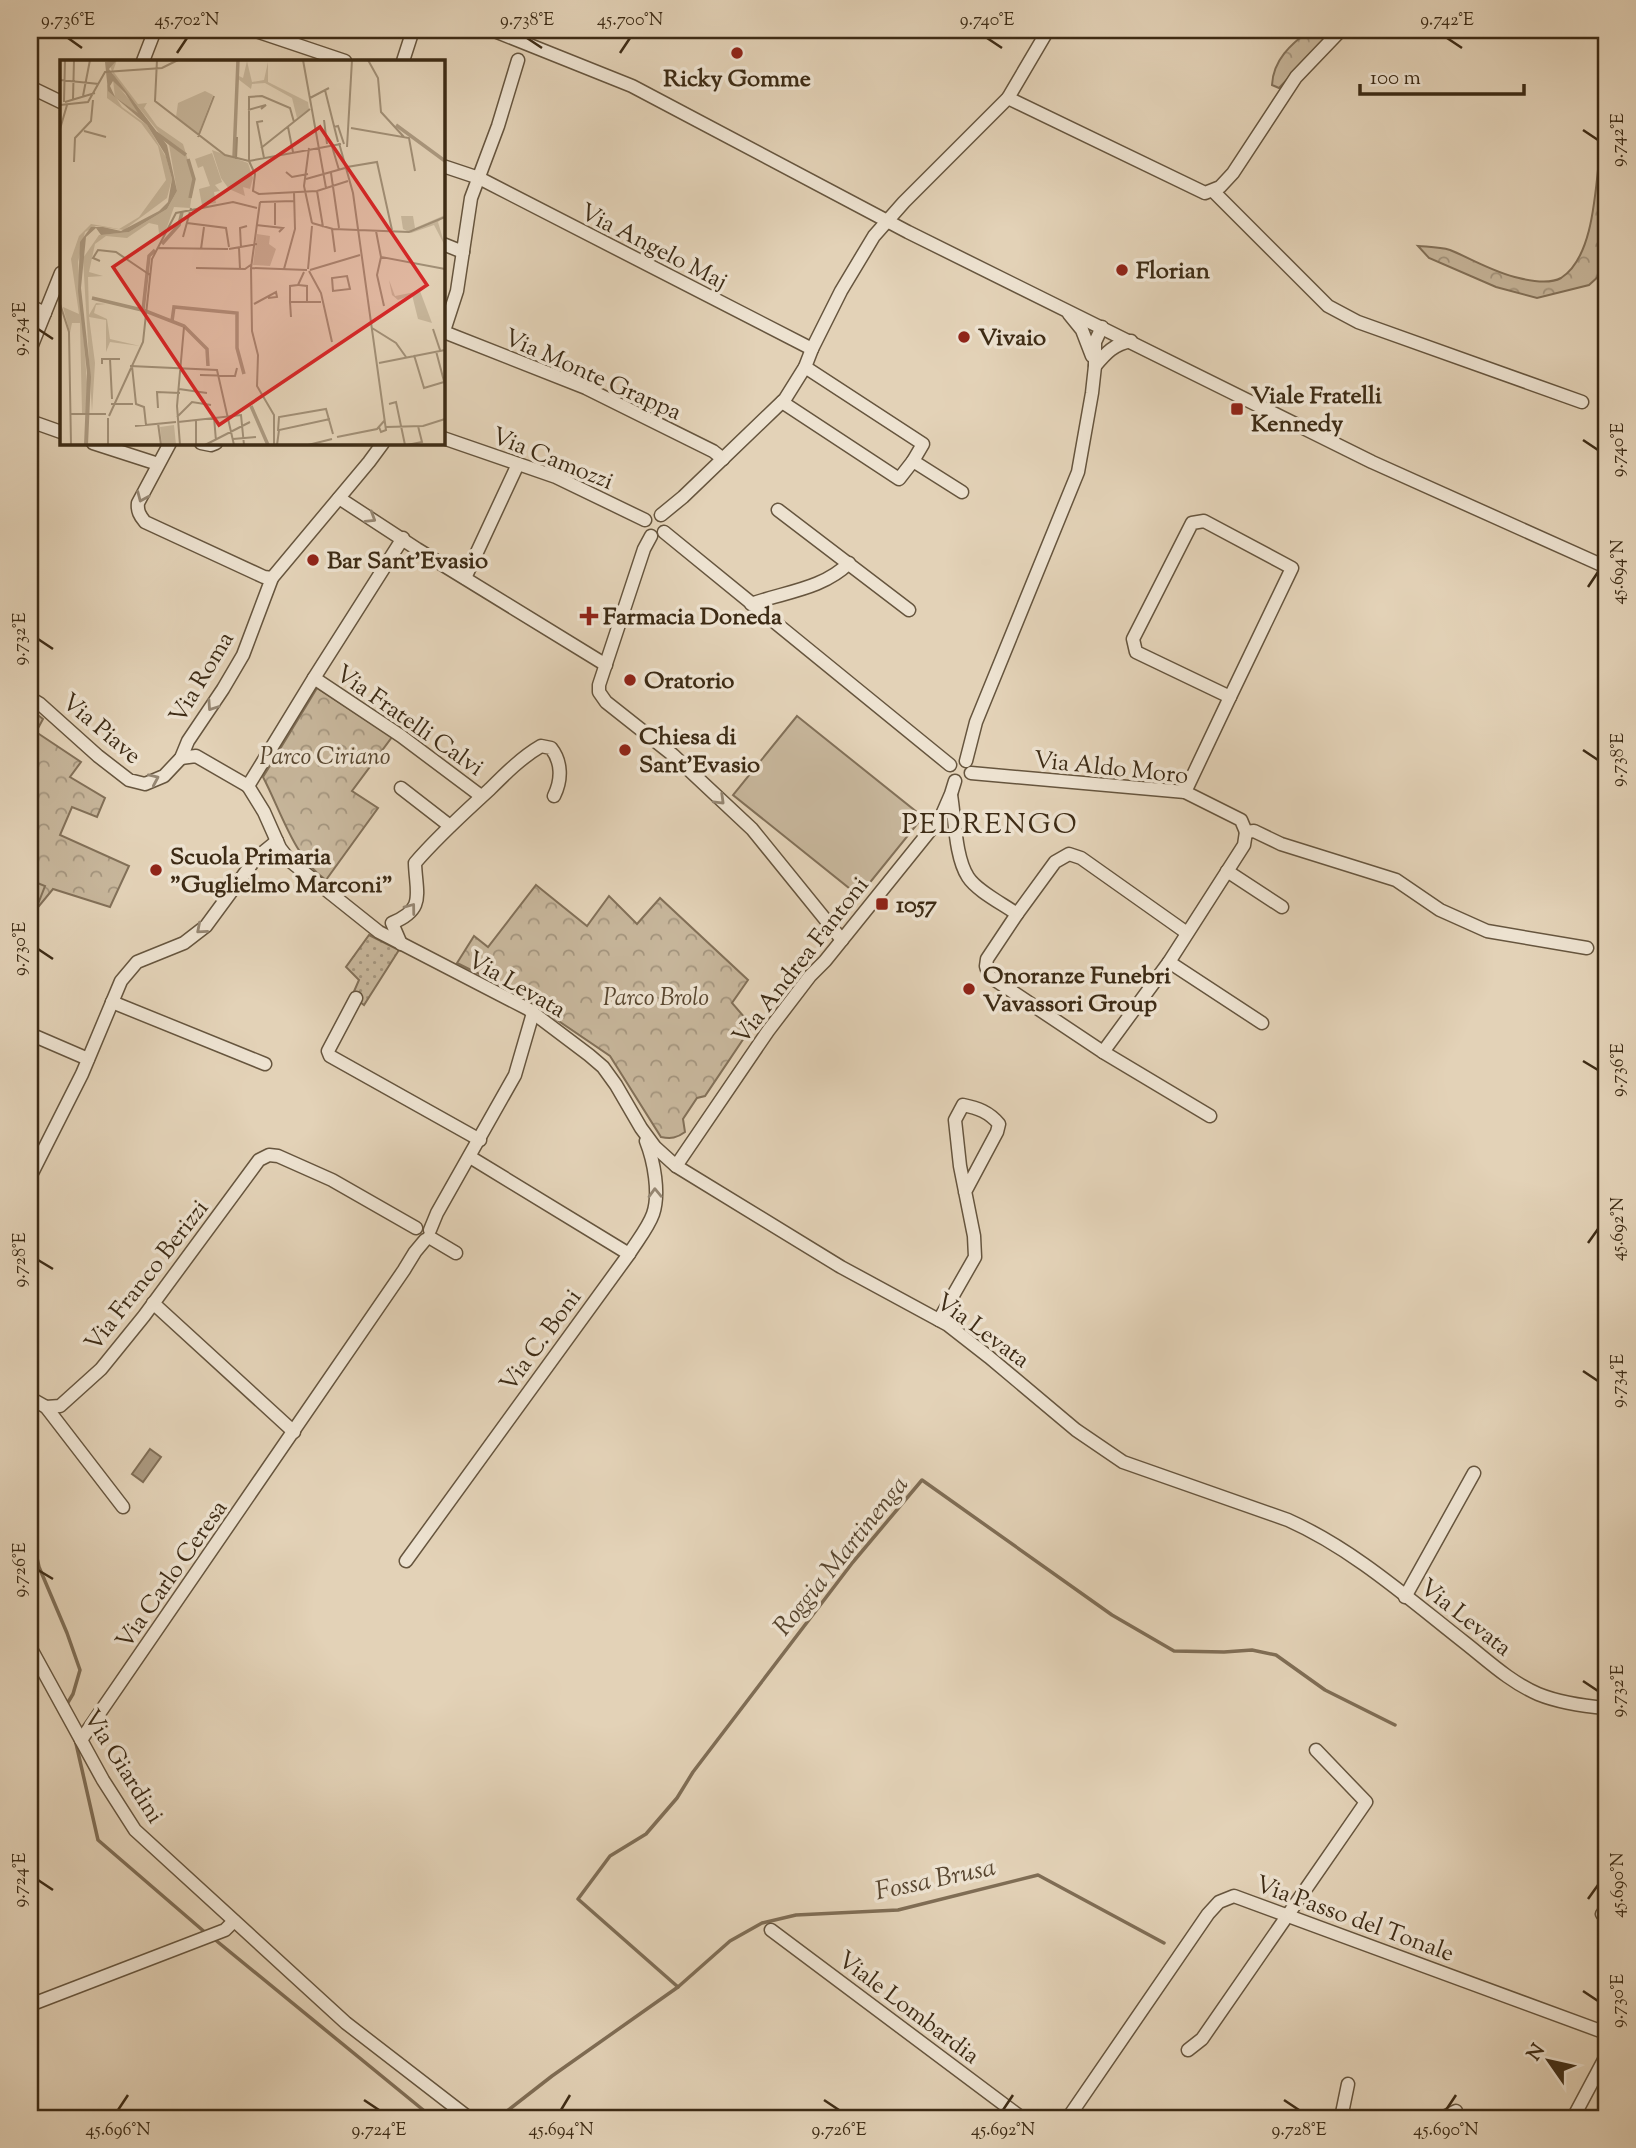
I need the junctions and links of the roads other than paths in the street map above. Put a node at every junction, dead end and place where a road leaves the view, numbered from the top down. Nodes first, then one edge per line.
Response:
1 (154, 30) edge
2 (253, 30) edge
3 (412, 30) edge
4 (492, 30) edge
5 (1048, 30) edge
6 (1340, 30) edge
7 (143, 60) edge
8 (342, 60) edge
9 (403, 60) edge
10 (518, 60) dead end
11 (30, 87) edge
12 (1008, 98) junction
13 (60, 102) edge
14 (444, 166) edge
15 (479, 178) junction
16 (1213, 191) junction
17 (887, 220) junction
18 (444, 244) edge
19 (463, 252) junction
20 (60, 276) edge
21 (30, 306) edge
22 (1063, 308) junction
23 (45, 313) junction
24 (444, 327) edge
25 (1102, 327) junction
26 (1131, 341) junction
27 (812, 349) junction
28 (30, 350) edge
29 (1095, 366) junction
30 (805, 367) junction
31 (782, 402) junction
32 (1582, 402) dead end
33 (30, 421) edge
34 (58, 431) edge
35 (444, 438) edge
36 (96, 444) edge
37 (169, 444) edge
38 (382, 444) edge
39 (723, 459) junction
40 (913, 461) junction
41 (158, 464) junction
42 (517, 464) junction
43 (962, 492) dead end
44 (339, 498) junction
45 (778, 510) dead end
46 (661, 515) junction
47 (645, 520) junction
48 (664, 532) junction
49 (651, 536) junction
50 (403, 538) junction
51 (849, 563) junction
52 (1606, 567) edge
53 (272, 578) junction
54 (465, 578) junction
55 (751, 604) junction
56 (909, 610) dead end
57 (606, 665) junction
58 (314, 678) junction
59 (1230, 697) junction
60 (30, 698) edge
61 (181, 758) junction
62 (950, 765) junction
63 (969, 767) junction
64 (248, 786) junction
65 (401, 788) dead end
66 (953, 788) junction
67 (1185, 792) junction
68 (481, 796) junction
69 (554, 796) dead end
70 (450, 826) junction
71 (1246, 832) junction
72 (277, 841) junction
73 (1227, 872) junction
74 (1282, 907) dead end
75 (1017, 914) junction
76 (392, 923) junction
77 (372, 927) junction
78 (1188, 933) junction
79 (842, 940) junction
80 (401, 944) junction
81 (1587, 948) dead end
82 (1169, 962) junction
83 (356, 998) dead end
84 (112, 1002) junction
85 (533, 1013) junction
86 (1262, 1023) dead end
87 (30, 1034) edge
88 (1103, 1052) junction
89 (88, 1059) junction
90 (265, 1064) dead end
91 (1210, 1116) dead end
92 (641, 1128) junction
93 (480, 1140) junction
94 (470, 1157) junction
95 (676, 1166) junction
96 (30, 1177) edge
97 (965, 1192) junction
98 (422, 1233) junction
99 (456, 1253) dead end
100 (629, 1254) junction
101 (153, 1303) junction
102 (939, 1320) junction
103 (30, 1398) edge
104 (46, 1407) junction
105 (294, 1432) junction
106 (1474, 1473) dead end
107 (123, 1507) dead end
108 (407, 1561) dead end
109 (1405, 1597) junction
110 (30, 1647) edge
111 (1606, 1708) edge
112 (81, 1740) junction
113 (1316, 1750) dead end
114 (1287, 1915) junction
115 (229, 1925) junction
116 (771, 1930) dead end
117 (30, 2005) edge
118 (1606, 2033) edge
119 (1188, 2050) dead end
120 (1606, 2056) edge
121 (1348, 2084) dead end
122 (1456, 2111) dead end
123 (469, 2118) edge
124 (1022, 2118) edge
125 (1068, 2118) edge
126 (1341, 2118) edge
127 (1442, 2118) edge
128 (1573, 2118) edge

1 - 7 street
2 - 8 street
3 - 9 street
4 - 17 street
5 - 12 street
6 - 16 street
10 - 15 street
11 - 13 street
12 - 16 street
12 - 17 street
14 - 15 street, Via Angelo Maj
15 - 19 street
15 - 27 street, Via Angelo Maj
16 - 32 street
17 - 22 street
17 - 27 street
18 - 19 street
19 - 24 street
20 - 23 street
21 - 23 street
22 - 25 street
22 - 29 street
23 - 28 street
24 - 39 street, Via Monte Grappa
25 - 26 street
25 - 29 street
26 - 29 street
26 - 52 street
27 - 30 street
29 - 63 street
30 - 31 street
30 - 40 street
31 - 39 street
31 - 40 street
33 - 34 street
35 - 42 street, Via Camozzi
36 - 41 street
37 - 41 street
38 - 44 street, Via Roma
39 - 46 street
40 - 43 street
41 -> 53 street
42 - 47 street, Via Camozzi
42 - 54 street
44 -> 50 street
44 - 53 street, Via Roma
45 - 51 street
46 - 47 street
46 - 48 street
47 - 49 street
48 - 49 street
48 - 55 street
49 - 57 street
50 - 54 street
50 - 58 street
51 - 55 street
51 - 56 street
53 -> 61 street, Via Roma
54 - 57 street
55 - 62 street
57 -> 79 street
58 - 64 street
58 - 68 street, Via Fratelli Calvi
59 - 59 street
59 - 67 street
60 -> 61 street, Via Piave
61 - 64 street
62 - 63 street
62 - 66 street
63 - 66 street
63 - 67 street, Via Aldo Moro
64 - 72 street, Via Levata
65 - 70 street
66 - 75 street
66 - 79 street, Via Andrea Fantoni
67 - 71 street, Via Aldo Moro
68 - 69 street
68 - 70 street
76 -> 70 street
71 - 73 street
71 - 81 street, Via Aldo Moro
72 - 77 street, Via Levata
72 -> 84 street
73 - 74 street
73 - 78 street
75 - 78 street
75 - 88 street
76 - 77 street
76 - 80 street
77 - 80 street, Via Levata
78 - 82 street
79 - 95 street, Via Andrea Fantoni
80 - 85 street, Via Levata
82 - 86 street
82 - 88 street
83 - 93 street
84 - 89 street
84 - 90 street
85 - 92 street, Via Levata
85 - 93 street, Via Carlo Ceresa
87 - 89 street
88 - 91 street
89 - 96 street
92 - 95 street, Via Levata
100 -> 92 street, Via C. Boni
93 - 94 street, Via Carlo Ceresa
94 - 98 street, Via Carlo Ceresa
94 - 100 street
95 - 102 street, Via Levata
97 - 97 street
97 - 102 street
98 - 99 street
98 - 101 street, Via Franco Berizzi
98 - 105 street, Via Carlo Ceresa
100 - 108 street, Via C. Boni
101 - 104 street, Via Franco Berizzi
101 - 105 street
102 - 109 street, Via Levata
103 - 104 street
104 - 107 street
105 - 112 street, Via Carlo Ceresa
106 - 109 street
109 - 111 street, Via Levata
110 - 112 street, Via Giardini
112 - 115 street, Via Giardini
113 - 114 street
114 - 118 street, Via Passo del Tonale
114 - 119 street
114 - 125 street, Via Passo del Tonale
115 - 117 street
115 - 123 street, Via Giardini
116 - 124 street, Viale Lombardia
120 - 128 street
121 - 126 street
122 - 127 street

